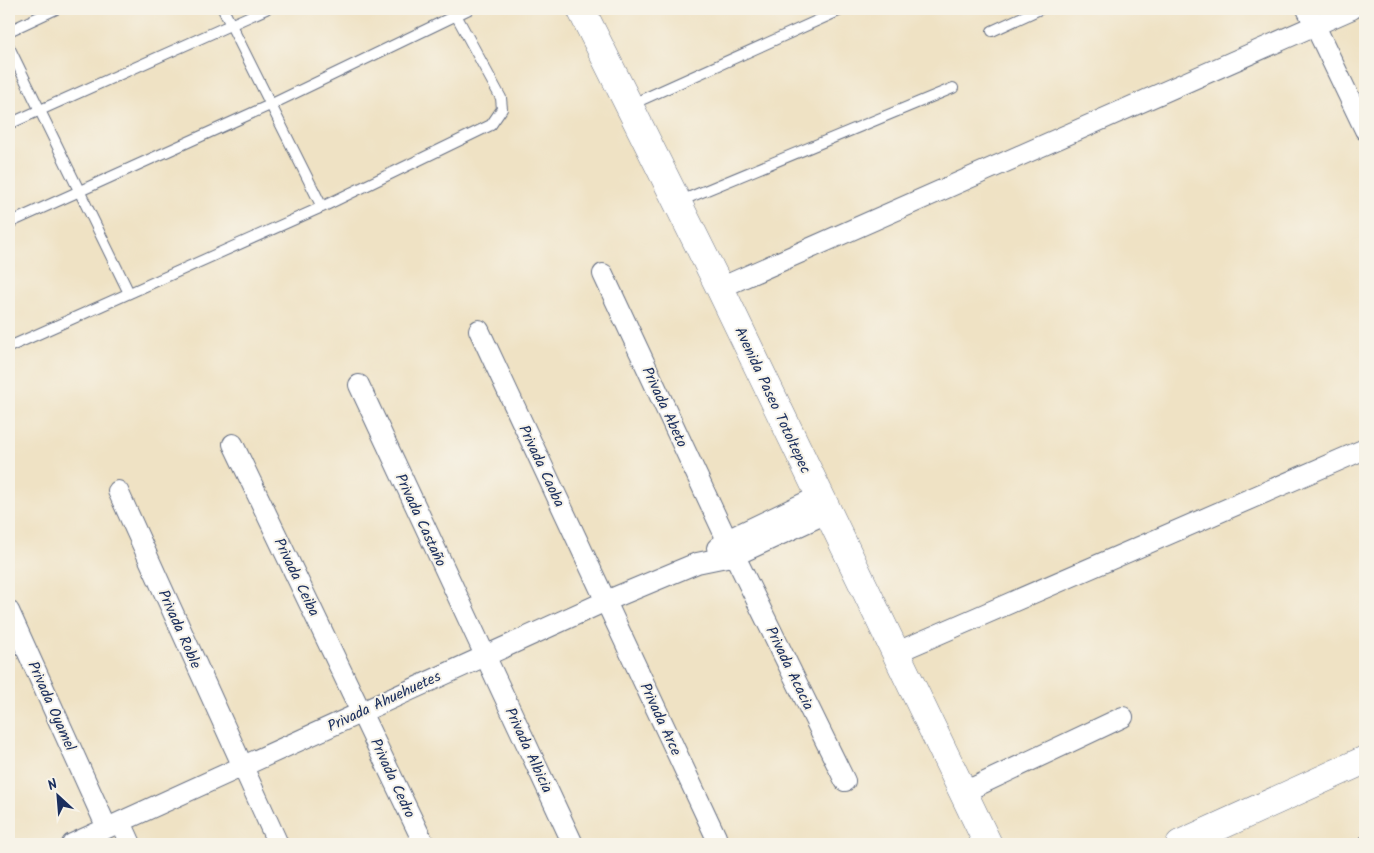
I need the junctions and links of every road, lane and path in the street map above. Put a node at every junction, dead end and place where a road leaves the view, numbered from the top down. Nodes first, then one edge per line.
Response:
1 (56, 9) edge
2 (223, 9) edge
3 (266, 9) edge
4 (470, 9) edge
5 (843, 9) edge
6 (1040, 9) edge
7 (1352, 9) edge
8 (587, 11) edge
9 (456, 15) junction
10 (1311, 17) edge
11 (230, 25) junction
12 (9, 31) edge
13 (992, 31) dead end
14 (9, 47) edge
15 (953, 88) dead end
16 (270, 105) junction
17 (629, 106) junction
18 (39, 110) junction
19 (9, 124) edge
20 (1365, 130) edge
21 (78, 190) junction
22 (678, 202) junction
23 (322, 207) junction
24 (9, 222) edge
25 (603, 274) dead end
26 (720, 288) junction
27 (129, 293) junction
28 (479, 330) dead end
29 (9, 347) edge
30 (358, 385) dead end
31 (233, 444) dead end
32 (1365, 448) edge
33 (118, 491) dead end
34 (823, 505) junction
35 (731, 548) junction
36 (606, 601) junction
37 (9, 611) edge
38 (895, 653) junction
39 (484, 656) junction
40 (361, 711) junction
41 (1123, 717) dead end
42 (1365, 760) edge
43 (242, 767) junction
44 (845, 781) dead end
45 (964, 792) junction
46 (114, 825) junction
47 (716, 837) dead end
48 (72, 844) edge
49 (131, 844) edge
50 (278, 844) edge
51 (424, 844) edge
52 (574, 844) edge
53 (988, 844) edge
54 (1180, 844) edge

1 - 12 lane
2 - 11 lane
3 - 11 lane
4 - 9 lane
5 - 17 lane
6 - 13 lane
7 - 10 street
8 - 17 main road, Avenida Paseo Totoltepec
9 - 16 lane
9 - 23 lane
10 - 20 street
10 - 26 street
11 - 16 lane
11 - 18 lane
14 - 18 lane
15 - 22 lane
16 - 21 lane
16 - 23 lane
17 - 22 main road, Avenida Paseo Totoltepec
18 - 19 lane
18 - 21 lane
21 - 24 lane
21 - 27 lane
22 - 26 main road, Avenida Paseo Totoltepec
23 - 27 lane
25 - 35 street, Privada Abeto
26 - 34 main road, Avenida Paseo Totoltepec
27 - 29 lane
28 - 36 street, Privada Caoba
30 - 39 street, Privada Castaño
31 - 40 street, Privada Ceiba
32 - 38 street
33 - 43 street, Privada Roble
34 - 35 street, Privada Ahuehuetes
34 - 38 main road, Avenida Paseo Totoltepec
35 - 36 street, Privada Ahuehuetes
35 - 44 street, Privada Acacia
36 - 39 street, Privada Ahuehuetes
36 - 47 street, Privada Arce
37 - 46 street, Privada Oyamel
38 - 45 main road, Avenida Paseo Totoltepec
39 - 40 street, Privada Ahuehuetes
39 - 52 street, Privada Albicia
40 - 43 street, Privada Ahuehuetes
40 - 51 street, Privada Cedro
41 - 45 street
42 - 54 main road
43 - 46 street, Privada Ahuehuetes
43 - 50 street, Privada Roble
45 - 53 main road, Avenida Paseo Totoltepec
46 - 48 street, Privada Ahuehuetes
46 - 49 street, Privada Oyamel

